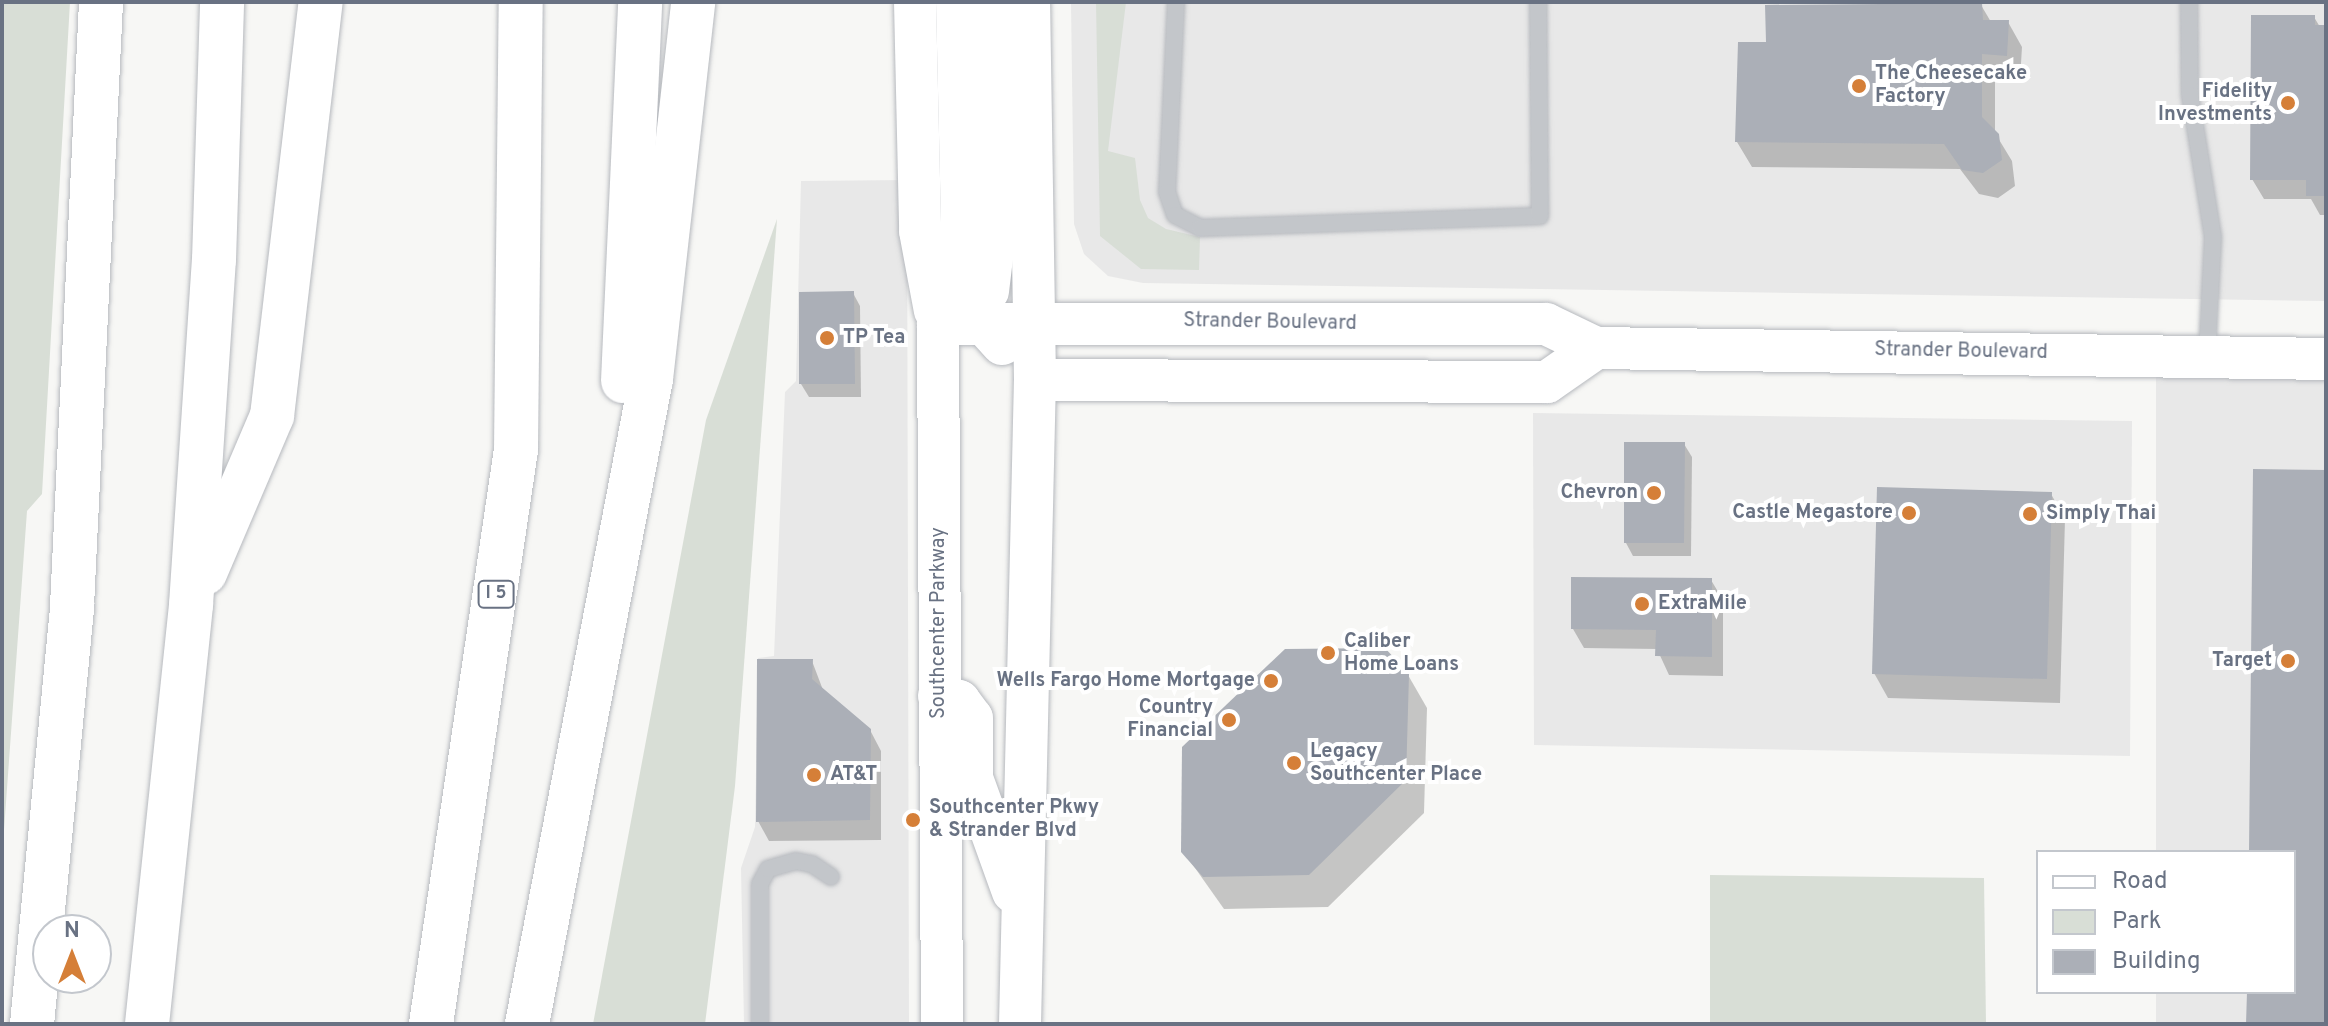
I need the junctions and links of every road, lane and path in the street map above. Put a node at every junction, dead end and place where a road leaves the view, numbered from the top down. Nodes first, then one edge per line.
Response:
1 (101, 2) edge
2 (222, 2) edge
3 (321, 2) edge
4 (521, 2) edge
5 (530, 2) edge
6 (640, 2) edge
7 (693, 2) edge
8 (915, 2) edge
9 (957, 2) edge
10 (994, 2) edge
11 (1029, 2) edge
12 (1176, 2) edge
13 (1538, 2) edge
14 (2189, 2) edge
15 (520, 160) junction
16 (962, 226) junction
17 (1035, 322) junction
18 (938, 324) junction
19 (984, 324) junction
20 (1596, 348) junction
21 (2207, 356) junction
22 (2326, 359) edge
23 (1035, 380) junction
24 (608, 599) junction
25 (191, 605) junction
26 (939, 696) junction
27 (831, 877) dead end
28 (1022, 916) junction
29 (32, 1024) edge
30 (147, 1024) edge
31 (431, 1024) edge
32 (527, 1024) edge
33 (760, 1024) edge
34 (942, 1024) edge
35 (1020, 1024) edge

1 - 29 highway
2 - 25 highway
3 - 25 highway
4 - 15 highway, I 5
5 - 15 highway, I 5
6 - 24 highway
7 - 24 highway
8 - 18 main road
9 - 16 main road, Southcenter Parkway
10 - 19 main road
11 - 17 main road
12 - 13 lane
14 - 21 lane
15 - 31 highway, I 5
16 - 18 main road, Southcenter Parkway
16 - 19 main road, Southcenter Parkway
17 - 19 main road, Strander Boulevard
17 - 20 main road, Strander Boulevard
17 - 23 main road
18 - 19 main road, Strander Boulevard
18 - 26 main road, Southcenter Parkway
19 - 23 main road, Southcenter Parkway
20 - 21 main road, Strander Boulevard
20 - 23 main road
21 - 22 main road, Strander Boulevard
23 - 28 main road
24 - 32 highway
25 - 30 highway
26 - 28 main road
26 - 34 main road, Southcenter Parkway
27 - 33 lane
28 - 35 main road

